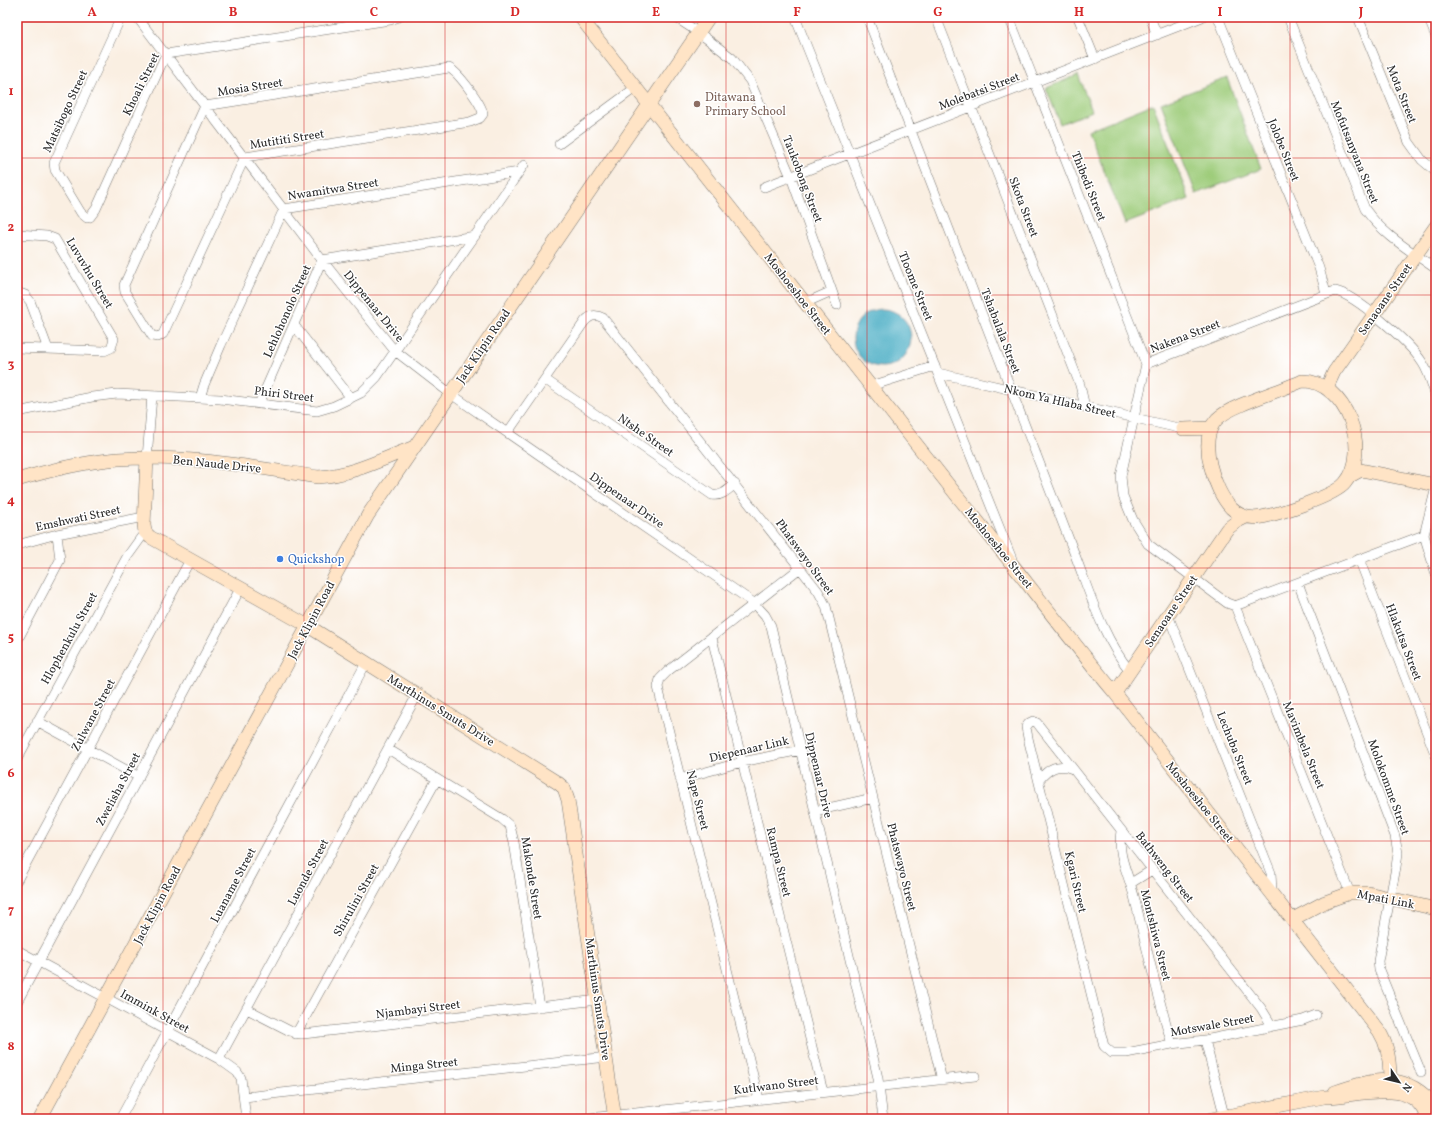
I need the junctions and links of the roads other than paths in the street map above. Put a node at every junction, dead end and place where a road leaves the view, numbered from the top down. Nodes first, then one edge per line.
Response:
1 (121, 17) edge
2 (137, 17) edge
3 (399, 17) edge
4 (580, 17) edge
5 (675, 17) edge
6 (709, 17) edge
7 (796, 17) edge
8 (867, 17) edge
9 (936, 17) edge
10 (1009, 17) edge
11 (1078, 17) edge
12 (1150, 17) edge
13 (1202, 17) edge
14 (1218, 17) edge
15 (1288, 17) edge
16 (1358, 17) edge
17 (1428, 17) edge
18 (698, 32) junction
19 (1157, 34) junction
20 (1436, 37) edge
21 (166, 54) junction
22 (1095, 59) junction
23 (1034, 82) junction
24 (635, 88) junction
25 (648, 105) junction
26 (205, 106) junction
27 (480, 106) joint
28 (972, 107) junction
29 (912, 130) junction
30 (559, 144) dead end
31 (850, 154) junction
32 (245, 157) junction
33 (522, 169) joint
34 (1436, 172) edge
35 (791, 177) junction
36 (764, 187) dead end
37 (284, 209) junction
38 (81, 213) joint
39 (1436, 226) edge
40 (17, 234) edge
41 (475, 236) junction
42 (1416, 255) junction
43 (322, 260) junction
44 (1436, 269) edge
45 (832, 291) junction
46 (17, 292) edge
47 (1326, 293) junction
48 (805, 303) junction
49 (837, 305) dead end
50 (1374, 315) junction
51 (294, 325) junction
52 (149, 332) joint
53 (17, 348) edge
54 (48, 349) junction
55 (394, 350) junction
56 (1146, 364) junction
57 (936, 370) junction
58 (1334, 372) junction
59 (546, 380) junction
60 (1315, 382) junction
61 (871, 386) junction
62 (1011, 390) junction
63 (1330, 392) junction
64 (451, 394) junction
65 (152, 396) junction
66 (1436, 397) edge
67 (200, 398) junction
68 (351, 398) junction
69 (259, 404) junction
70 (1085, 407) junction
71 (17, 412) edge
72 (1133, 417) junction
73 (1211, 428) junction
74 (1183, 429) junction
75 (508, 432) junction
76 (1207, 443) junction
77 (414, 447) junction
78 (1357, 453) junction
79 (147, 458) junction
80 (1373, 471) junction
81 (1350, 476) junction
82 (17, 480) edge
83 (735, 484) junction
84 (1436, 486) edge
85 (1231, 508) junction
86 (144, 516) junction
87 (1246, 517) junction
88 (1227, 529) junction
89 (145, 532) junction
90 (57, 534) junction
91 (1424, 534) junction
92 (17, 545) edge
93 (1359, 559) junction
94 (190, 560) junction
95 (1014, 564) junction
96 (800, 568) junction
97 (1436, 574) edge
98 (1193, 579) junction
99 (1298, 582) junction
100 (240, 588) junction
101 (754, 603) junction
102 (1235, 606) junction
103 (1168, 615) junction
104 (308, 626) junction
105 (712, 638) junction
106 (17, 641) edge
107 (366, 663) junction
108 (1130, 671) junction
109 (1115, 693) junction
110 (417, 696) junction
111 (37, 721) junction
112 (1037, 723) joint
113 (89, 749) junction
114 (388, 749) junction
115 (800, 750) junction
116 (1436, 756) edge
117 (17, 759) edge
118 (742, 762) junction
119 (1073, 769) junction
120 (139, 777) junction
121 (437, 778) junction
122 (680, 779) junction
123 (1039, 780) junction
124 (873, 798) junction
125 (816, 811) junction
126 (1121, 831) junction
127 (1152, 870) junction
128 (17, 880) edge
129 (1131, 883) junction
130 (1272, 892) junction
131 (1350, 893) junction
132 (1389, 899) junction
133 (1436, 909) edge
134 (1293, 919) junction
135 (17, 950) edge
136 (39, 962) junction
137 (106, 998) junction
138 (598, 1000) junction
139 (17, 1002) edge
140 (540, 1006) junction
141 (247, 1009) junction
142 (1316, 1015) dead end
143 (1272, 1026) junction
144 (167, 1032) junction
145 (296, 1034) junction
146 (1205, 1040) junction
147 (1172, 1044) junction
148 (1112, 1053) joint
149 (607, 1057) junction
150 (219, 1059) junction
151 (1421, 1072) dead end
152 (975, 1076) dead end
153 (942, 1080) junction
154 (1389, 1085) junction
155 (879, 1087) junction
156 (823, 1092) junction
157 (244, 1097) junction
158 (759, 1100) junction
159 (1436, 1107) edge
160 (615, 1117) edge
161 (1225, 1118) edge
162 (40, 1119) edge
163 (120, 1119) edge
164 (246, 1119) edge
165 (580, 1119) edge
166 (883, 1119) edge
167 (1211, 1119) edge
168 (1427, 1119) edge

1 - 38 street, Matsibogo Street
2 - 21 street, Dippenaar Drive
3 - 21 street, Khoali Street
4 - 24 street, Moshoeshoe Street
5 - 18 street, Taukobong Street
6 - 18 street, Jack Klipin Road
7 - 31 street, Tloome Street
8 - 29 street, Tshabalala Street
9 - 28 street, Skota Street
10 - 23 street, Thibedi Street
11 - 22 street
12 - 19 street
13 - 19 street, Molebatsi Street
14 - 47 street, Jolobe Street
15 - 42 street, Mofutsanyana Street
16 - 34 street, Mota Street
17 - 20 street
18 - 25 street, Jack Klipin Road
18 - 35 street, Taukobong Street
19 - 22 street, Molebatsi Street
21 - 26 street, Dippenaar Drive
21 - 38 street, Khoali Street
22 - 23 street, Molebatsi Street
23 - 28 street, Molebatsi Street
23 - 56 street, Thibedi Street
24 - 25 street, Moshoeshoe Street
24 - 30 street
25 - 48 street, Moshoeshoe Street
25 - 64 street, Jack Klipin Road
26 - 27 street, Mosia Street
26 - 32 street, Dippenaar Drive
26 - 52 street, Mosia Street
27 - 32 street, Mutititi Street
28 - 29 street, Molebatsi Street
28 - 70 street, Skota Street
29 - 31 street, Molebatsi Street
29 - 62 street, Tshabalala Street
31 - 35 street, Molebatsi Street
31 - 57 street, Tloome Street
32 - 37 street, Dippenaar Drive
32 - 52 street, Mutititi Street
33 - 37 street, Nwamitwa Street
33 - 41 street, Phiri Street
35 - 36 street, Molebatsi Street
35 - 45 street, Taukobong Street
37 - 43 street, Dippenaar Drive
37 - 67 street, Nwamitwa Street
39 - 42 street, Senaoane Street
40 - 54 street, Luvuvhu Street
41 - 43 street, Lehlohonolo Street
41 - 55 street, Phiri Street
42 - 44 street, Mofutsanyana Street
42 - 50 street, Senaoane Street
43 - 51 street, Lehlohonolo Street
43 - 55 street, Dippenaar Drive
45 - 48 street
45 - 49 street, Taukobong Street
46 - 54 street
47 - 50 street, Nakena Street
47 - 56 street, Nakena Street
48 - 61 street, Moshoeshoe Street
50 - 58 street, Senaoane Street
50 - 66 street, Nakena Street
51 - 68 street
51 - 69 street, Lehlohonolo Street
53 - 54 street
55 - 64 street, Dippenaar Drive
55 - 68 street, Phiri Street
56 - 72 street, Nakena Street
57 - 61 street
57 - 62 street, Nkom Ya Hlaba Street
57 - 95 street, Tloome Street
58 - 60 street, Senaoane Street
58 - 63 street, Senaoane Street
59 - 75 street, Phatswayo Street
59 - 83 street, Ntshe Street
59 - 83 street, Phatswayo Street
60 - 63 street
60 - 73 street
61 - 95 street, Moshoeshoe Street
62 - 70 street, Nkom Ya Hlaba Street
62 - 108 street, Tshabalala Street
63 - 78 street
64 - 75 street, Dippenaar Drive
64 - 77 street, Jack Klipin Road
65 - 67 street, Phiri Street
65 - 71 street, Phiri Street
65 - 79 street
67 - 69 street, Phiri Street
68 - 69 street, Phiri Street
70 - 72 street, Nkom Ya Hlaba Street
72 - 74 street, Nkom Ya Hlaba Street
72 - 98 street, Nakena Street
73 - 74 street, Nkom Ya Hlaba Street
73 - 76 street
74 - 76 street, Nkom Ya Hlaba Street
75 - 101 street, Dippenaar Drive
76 - 85 street
77 - 79 street, Ben Naude Drive
77 - 104 street, Jack Klipin Road
78 - 80 street
78 - 81 street
79 - 82 street, Ben Naude Drive
79 - 86 street
80 - 81 street
80 - 84 street
81 - 87 street
83 - 96 street, Phatswayo Street
84 - 91 street
85 - 87 street
85 - 88 street, Senaoane Street
86 - 89 street
86 - 90 street, Emshwati Street
87 - 88 street, Senaoane Street
88 - 98 street, Senaoane Street
89 - 94 street, Marthinus Smuts Drive
89 - 111 street, Hlophenkulu Street
90 - 92 street, Emshwati Street
90 - 106 street
91 - 93 street
91 - 97 street
93 - 99 street
93 - 116 street, Hlakutsa Street
94 - 100 street, Marthinus Smuts Drive
94 - 113 street, Zulwane Street
95 - 109 street, Moshoeshoe Street
96 - 101 street, Nape Street
96 - 124 street, Phatswayo Street
98 - 102 street, Nakena Street
98 - 103 street, Senaoane Street
99 - 102 street
99 - 132 street, Molokomme Street
100 - 104 street, Marthinus Smuts Drive
100 - 120 street, Zwelisha Street
101 - 105 street, Nape Street
101 - 115 street, Dippenaar Drive
102 - 131 street, Mavimbela Street
103 - 108 street, Senaoane Street
103 - 130 street, Lechuba Street
104 - 107 street, Marthinus Smuts Drive
104 - 137 street, Jack Klipin Road
105 - 118 street, Rampa Street
105 - 122 street, Nape Street
107 - 110 street, Marthinus Smuts Drive
107 - 144 street, Luaname Street
108 - 109 street, Senaoane Street
109 - 130 street, Moshoeshoe Street
110 - 114 street, Luonde Street
110 - 138 street, Marthinus Smuts Drive
111 - 113 street
111 - 117 street, Hlophenkulu Street
112 - 119 street, Bathweng Street
112 - 123 street, Kgari Street
113 - 120 street
113 - 128 street, Zulwane Street
114 - 121 street, Makonde Street
114 - 141 street, Luonde Street
115 - 118 street, Diepenaar Link
115 - 125 street, Dippenaar Drive
118 - 122 street, Diepenaar Link
118 - 156 street, Rampa Street
119 - 123 street
119 - 126 street, Bathweng Street
120 - 136 street, Zwelisha Street
121 - 140 street, Makonde Street
121 - 145 street, Shirulini Street
122 - 158 street, Nape Street
123 - 148 street, Kgari Street
124 - 125 street
124 - 153 street, Phatswayo Street
125 - 155 street, Dippenaar Drive
126 - 127 street, Bathweng Street
126 - 129 street, Montshiwa Street
127 - 129 street
127 - 143 street, Bathweng Street
129 - 147 street, Montshiwa Street
130 - 134 street, Moshoeshoe Street
131 - 132 street, Mpati Link
131 - 134 street, Mpati Link
132 - 133 street, Mpati Link
132 - 151 street, Molokomme Street
134 - 154 street, Moshoeshoe Street
135 - 136 street, Immink Street
136 - 137 street, Immink Street
136 - 139 street, Zwelisha Street
137 - 144 street, Immink Street
137 - 162 street, Jack Klipin Road
138 - 140 street, Njambayi Street
138 - 149 street, Marthinus Smuts Drive
140 - 145 street, Njambayi Street
141 - 145 street
141 - 150 street, Luonde Street
142 - 143 street, Motswale Street
143 - 146 street, Motswale Street
144 - 150 street, Immink Street
144 - 163 street, Luaname Street
146 - 147 street, Motswale Street
146 - 161 street
147 - 148 street, Motswale Street
149 - 157 street, Minga Street
149 - 160 street, Marthinus Smuts Drive
150 - 157 street, Immink Street
152 - 153 street, Kutlwano Street
153 - 155 street, Kutlwano Street
154 - 159 street
154 - 161 street
154 - 168 street
155 - 156 street, Kutlwano Street
155 - 166 street, Dippenaar Drive
156 - 158 street, Kutlwano Street
157 - 164 street, Immink Street
158 - 160 street, Kutlwano Street
160 - 165 street, Kutlwano Street
161 - 167 street

